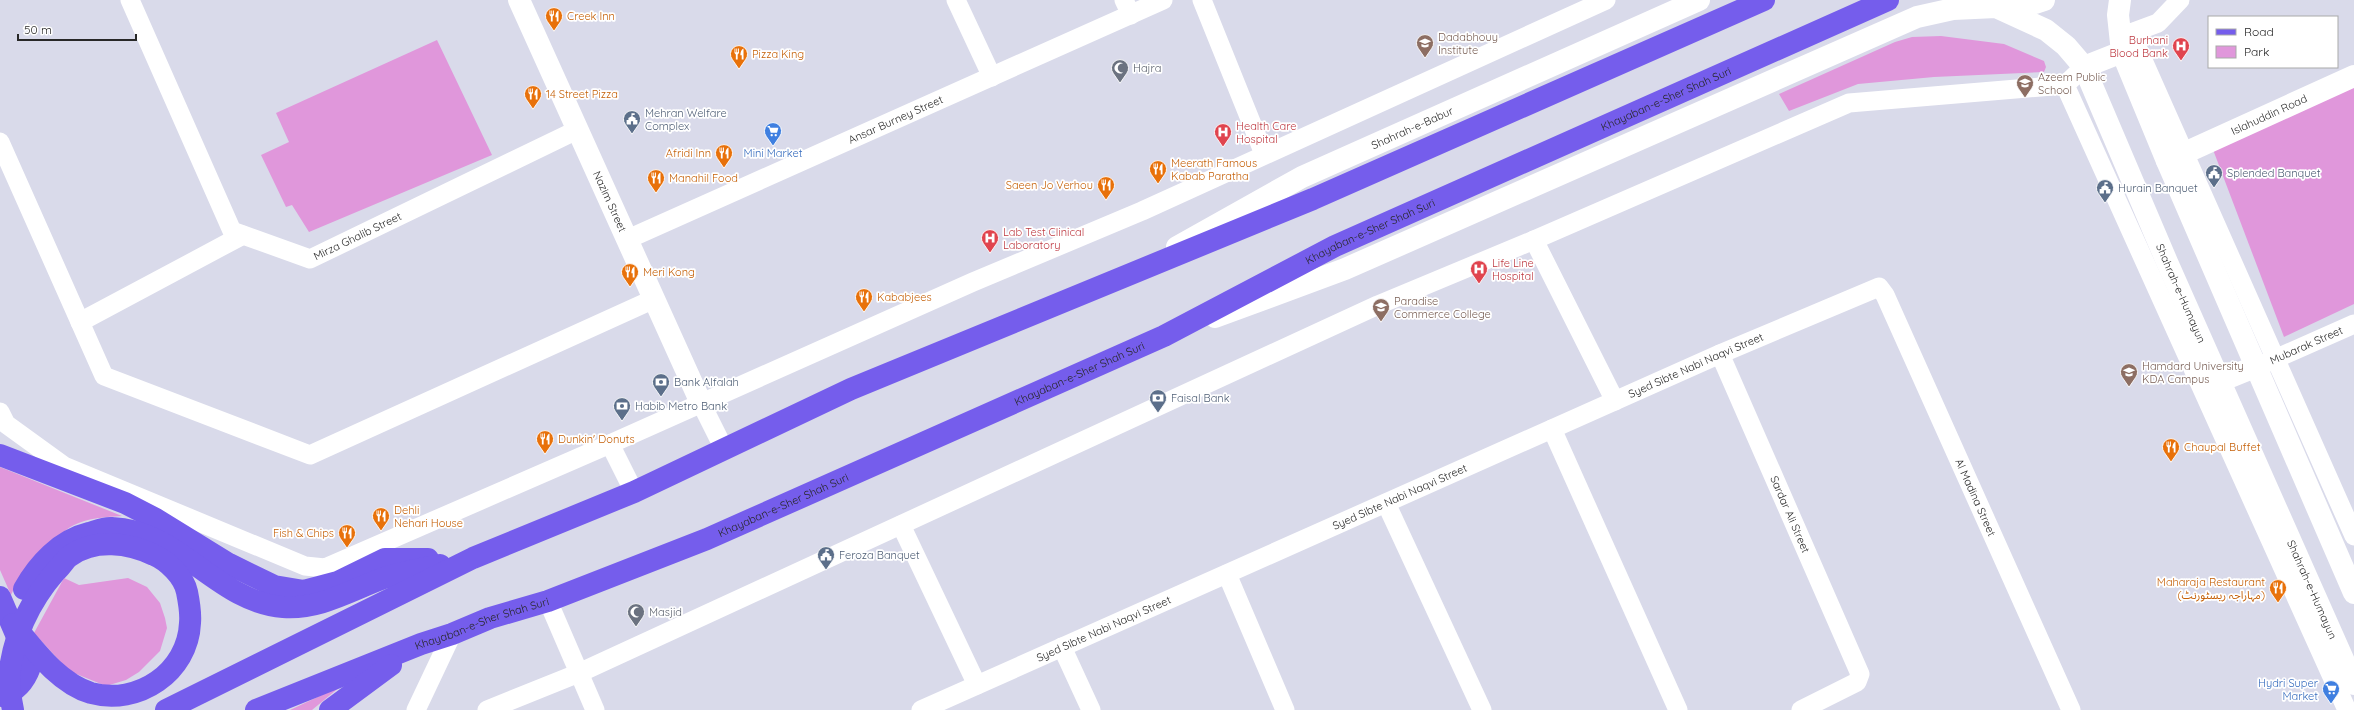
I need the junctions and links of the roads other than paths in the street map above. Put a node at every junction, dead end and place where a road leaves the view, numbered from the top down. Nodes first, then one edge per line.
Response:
1 (130, 0) edge
2 (519, 0) edge
3 (956, 0) edge
4 (1163, 0) edge
5 (1202, 0) edge
6 (1606, 0) edge
7 (1699, 0) edge
8 (1764, 0) edge
9 (1888, 0) edge
10 (1956, 0) edge
11 (2044, 0) edge
12 (2120, 0) edge
13 (2180, 0) edge
14 (1127, 7) edge
15 (1996, 7) junction
16 (2124, 42) junction
17 (2084, 67) junction
18 (2354, 76) edge
19 (992, 77) junction
20 (2065, 85) junction
21 (577, 130) junction
22 (0, 142) edge
23 (1264, 154) junction
24 (2175, 157) junction
25 (243, 235) junction
26 (628, 239) junction
27 (1534, 240) junction
28 (1133, 272) junction
29 (1878, 287) joint
30 (654, 299) junction
31 (80, 322) junction
32 (2354, 324) edge
33 (1164, 336) junction
34 (1720, 354) junction
35 (2267, 363) junction
36 (2220, 381) junction
37 (1615, 401) junction
38 (701, 403) junction
39 (0, 412) edge
40 (1552, 429) junction
41 (610, 444) junction
42 (724, 449) junction
43 (0, 455) edge
44 (634, 492) junction
45 (1386, 503) junction
46 (901, 525) junction
47 (2354, 536) edge
48 (473, 558) junction
49 (1227, 574) junction
50 (2351, 579) edge
51 (0, 597) edge
52 (548, 601) junction
53 (13, 624) junction
54 (452, 634) junction
55 (421, 644) junction
56 (0, 646) edge
57 (1062, 647) junction
58 (580, 673) junction
59 (2354, 684) edge
60 (977, 685) junction
61 (131, 694) junction
62 (0, 696) edge
63 (13, 710) edge
64 (104, 710) edge
65 (166, 710) edge
66 (256, 710) edge
67 (330, 710) edge
68 (416, 710) edge
69 (487, 710) edge
70 (595, 710) edge
71 (921, 710) edge
72 (1091, 710) edge
73 (1285, 710) edge
74 (1482, 710) edge
75 (1678, 710) edge
76 (1801, 710) edge
77 (2070, 710) edge
78 (2347, 710) edge

1 - 25 street, Mirza Ghalib Street
2 - 21 main road, Nazim Street
3 - 19 street
4 - 14 street, Ansar Burney Street
5 - 23 street
6 - 23 street
7 - 28 main road, Shahrah-e-Babur
8 - 28 main road
9 - 33 main road, Khayaban-e-Sher Shah Suri
10 - 15 main road
11 - 15 main road
12 - 16 main road
13 - 16 street
14 - 19 street, Ansar Burney Street
15 - 17 main road, Shahrah-e-Humayun
15 - 33 main road
16 - 17 main road
16 - 24 main road
17 - 20 street
17 - 36 main road, Shahrah-e-Humayun
18 - 24 main road, Islahuddin Road
19 - 26 street, Ansar Burney Street
20 - 27 street
20 - 78 street
21 - 25 street, Mirza Ghalib Street
21 - 26 main road, Nazim Street
22 - 31 street
23 - 38 street
24 - 35 main road
25 - 31 street
26 - 30 main road, Nazim Street
27 - 37 street
27 - 46 street
28 - 42 main road
29 - 34 street, Syed Sibte Nabi Naqvi Street
29 - 77 street, Al Madina Street
30 - 31 street
30 - 38 main road, Nazim Street
32 - 35 street, Mubarak Street
33 - 52 main road, Khayaban-e-Sher Shah Suri
34 - 37 street, Syed Sibte Nabi Naqvi Street
34 - 76 street, Sardar Ali Street
35 - 36 main road
35 - 47 street
35 - 50 main road
36 - 59 main road, Shahrah-e-Humayun
37 - 40 street, Syed Sibte Nabi Naqvi Street
38 - 41 street
38 - 42 street
39 - 41 street
40 - 45 street, Syed Sibte Nabi Naqvi Street
40 - 75 street
41 - 44 street
42 - 44 main road
43 - 48 main road
44 - 48 main road
45 - 49 street, Syed Sibte Nabi Naqvi Street
45 - 74 street
46 - 58 street
46 - 60 street
48 - 56 main road
48 - 65 main road
49 - 57 street, Syed Sibte Nabi Naqvi Street
49 - 73 street
51 - 53 main road
52 - 54 main road, Khayaban-e-Sher Shah Suri
52 - 58 street
53 - 61 main road
53 - 62 main road
54 - 55 main road, Khayaban-e-Sher Shah Suri
54 - 68 street
55 - 66 main road, Khayaban-e-Sher Shah Suri
55 - 67 main road
57 - 60 street, Syed Sibte Nabi Naqvi Street
57 - 72 street
58 - 69 street
58 - 70 street
60 - 71 street, Syed Sibte Nabi Naqvi Street
61 - 63 main road
61 - 64 main road

